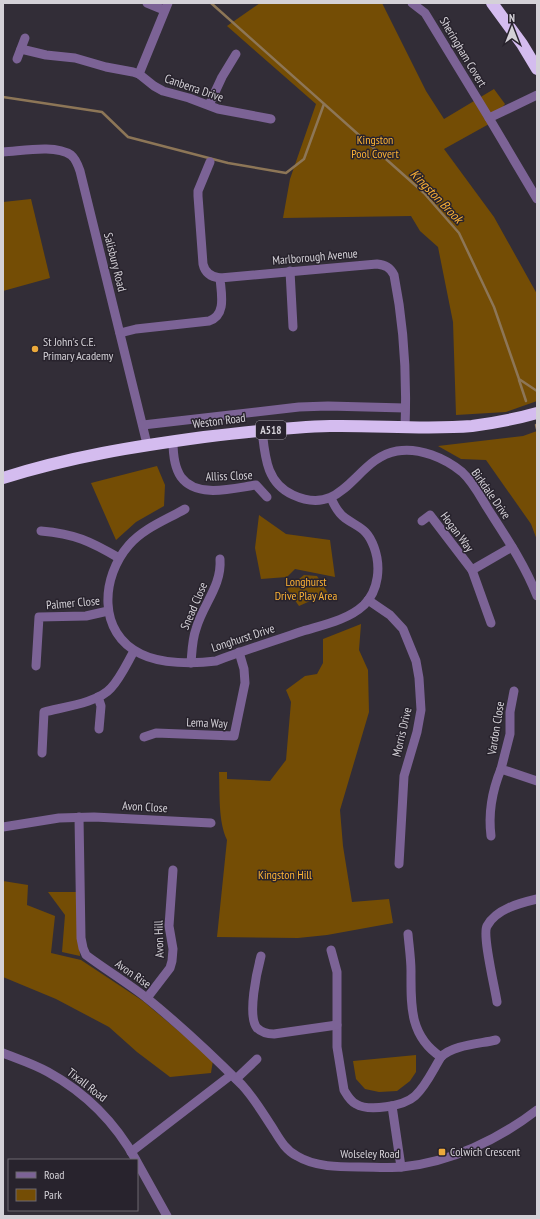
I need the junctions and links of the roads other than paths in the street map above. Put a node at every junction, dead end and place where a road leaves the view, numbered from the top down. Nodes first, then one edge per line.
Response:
1 (147, 3) edge
2 (412, 3) edge
3 (492, 3) edge
4 (166, 6) edge
5 (25, 38) dead end
6 (21, 49) junction
7 (236, 54) dead end
8 (17, 59) dead end
9 (537, 69) edge
10 (139, 74) junction
11 (537, 95) edge
12 (209, 105) junction
13 (489, 118) junction
14 (271, 119) dead end
15 (3, 152) edge
16 (210, 162) dead end
17 (537, 200) edge
18 (290, 271) junction
19 (220, 278) junction
20 (293, 327) dead end
21 (120, 333) junction
22 (405, 408) junction
23 (537, 413) edge
24 (143, 425) junction
25 (404, 427) junction
26 (262, 430) junction
27 (173, 441) junction
28 (147, 444) junction
29 (3, 478) edge
30 (267, 497) dead end
31 (331, 498) junction
32 (185, 509) dead end
33 (422, 521) dead end
34 (41, 531) dead end
35 (512, 547) junction
36 (119, 558) junction
37 (220, 559) dead end
38 (472, 570) junction
39 (537, 596) edge
40 (368, 600) junction
41 (108, 611) junction
42 (491, 623) dead end
43 (134, 651) junction
44 (239, 652) junction
45 (191, 663) junction
46 (36, 666) dead end
47 (514, 691) dead end
48 (98, 697) junction
49 (99, 729) dead end
50 (144, 737) dead end
51 (42, 753) dead end
52 (501, 769) junction
53 (537, 781) edge
54 (79, 817) junction
55 (210, 823) dead end
56 (3, 827) edge
57 (491, 836) dead end
58 (399, 864) dead end
59 (173, 870) dead end
60 (537, 899) edge
61 (408, 934) dead end
62 (331, 950) dead end
63 (261, 956) dead end
64 (147, 998) junction
65 (497, 1002) dead end
66 (337, 1025) junction
67 (496, 1040) dead end
68 (3, 1053) edge
69 (441, 1057) junction
70 (256, 1059) dead end
71 (233, 1077) junction
72 (392, 1106) junction
73 (537, 1110) edge
74 (135, 1158) edge
75 (138, 1163) edge
76 (401, 1167) junction
77 (167, 1216) edge

1 - 4 street
2 - 13 street, Sheringham Covert
3 - 9 highway
4 - 10 street
5 - 6 street
6 - 8 street
6 - 10 street, Canberra Drive
7 - 12 street
10 - 12 street, Canberra Drive
11 - 13 street
12 - 14 street, Canberra Drive
13 - 17 street, Sheringham Covert
15 - 21 street, Salisbury Road
16 - 19 street
18 - 19 street, Marlborough Avenue
18 - 20 street
18 - 22 street, Marlborough Avenue
19 - 21 street
21 - 24 street, Salisbury Road
22 - 24 street, Weston Road
22 - 25 street, Marlborough Avenue
23 - 25 highway, Weston Road / A518
24 - 28 street, Salisbury Road
25 - 26 highway, Weston Road / A518
26 - 27 highway, Weston Road / A518
26 - 31 street, Birkdale Drive
27 - 28 highway, Weston Road / A518
27 - 30 street, Alliss Close
28 - 29 highway, Weston Road / A518
31 - 35 street, Birkdale Drive
31 - 40 street, Longhurst Drive
32 - 36 street, Longhurst Drive
33 - 38 street, Hogan Way
34 - 36 street
35 - 38 street, Hogan Way
35 - 39 street, Birkdale Drive
36 - 41 street, Longhurst Drive
37 - 45 street, Snead Close
38 - 42 street, Hogan Way
40 - 44 street, Longhurst Drive
40 - 58 street, Morris Drive
41 - 43 street, Longhurst Drive
41 - 46 street, Palmer Close
43 - 45 street, Longhurst Drive
43 - 48 street
44 - 45 street, Longhurst Drive
44 - 50 street, Lema Way
47 - 52 street, Vardon Close
48 - 49 street
48 - 51 street
52 - 53 street, Vardon Close
52 - 57 street, Vardon Close
54 - 55 street, Avon Close
54 - 56 street
54 - 64 street, Avon Rise
59 - 64 street, Avon Hill
60 - 65 street
61 - 69 street
62 - 66 street
63 - 66 street
64 - 71 street, Avon Rise
66 - 72 street
67 - 69 street
68 - 74 street, Tixall Road
69 - 72 street
70 - 71 street
71 - 74 street
71 - 76 street, Wolseley Road
72 - 76 street
73 - 76 street, Wolseley Road
75 - 77 street, Tixall Road

